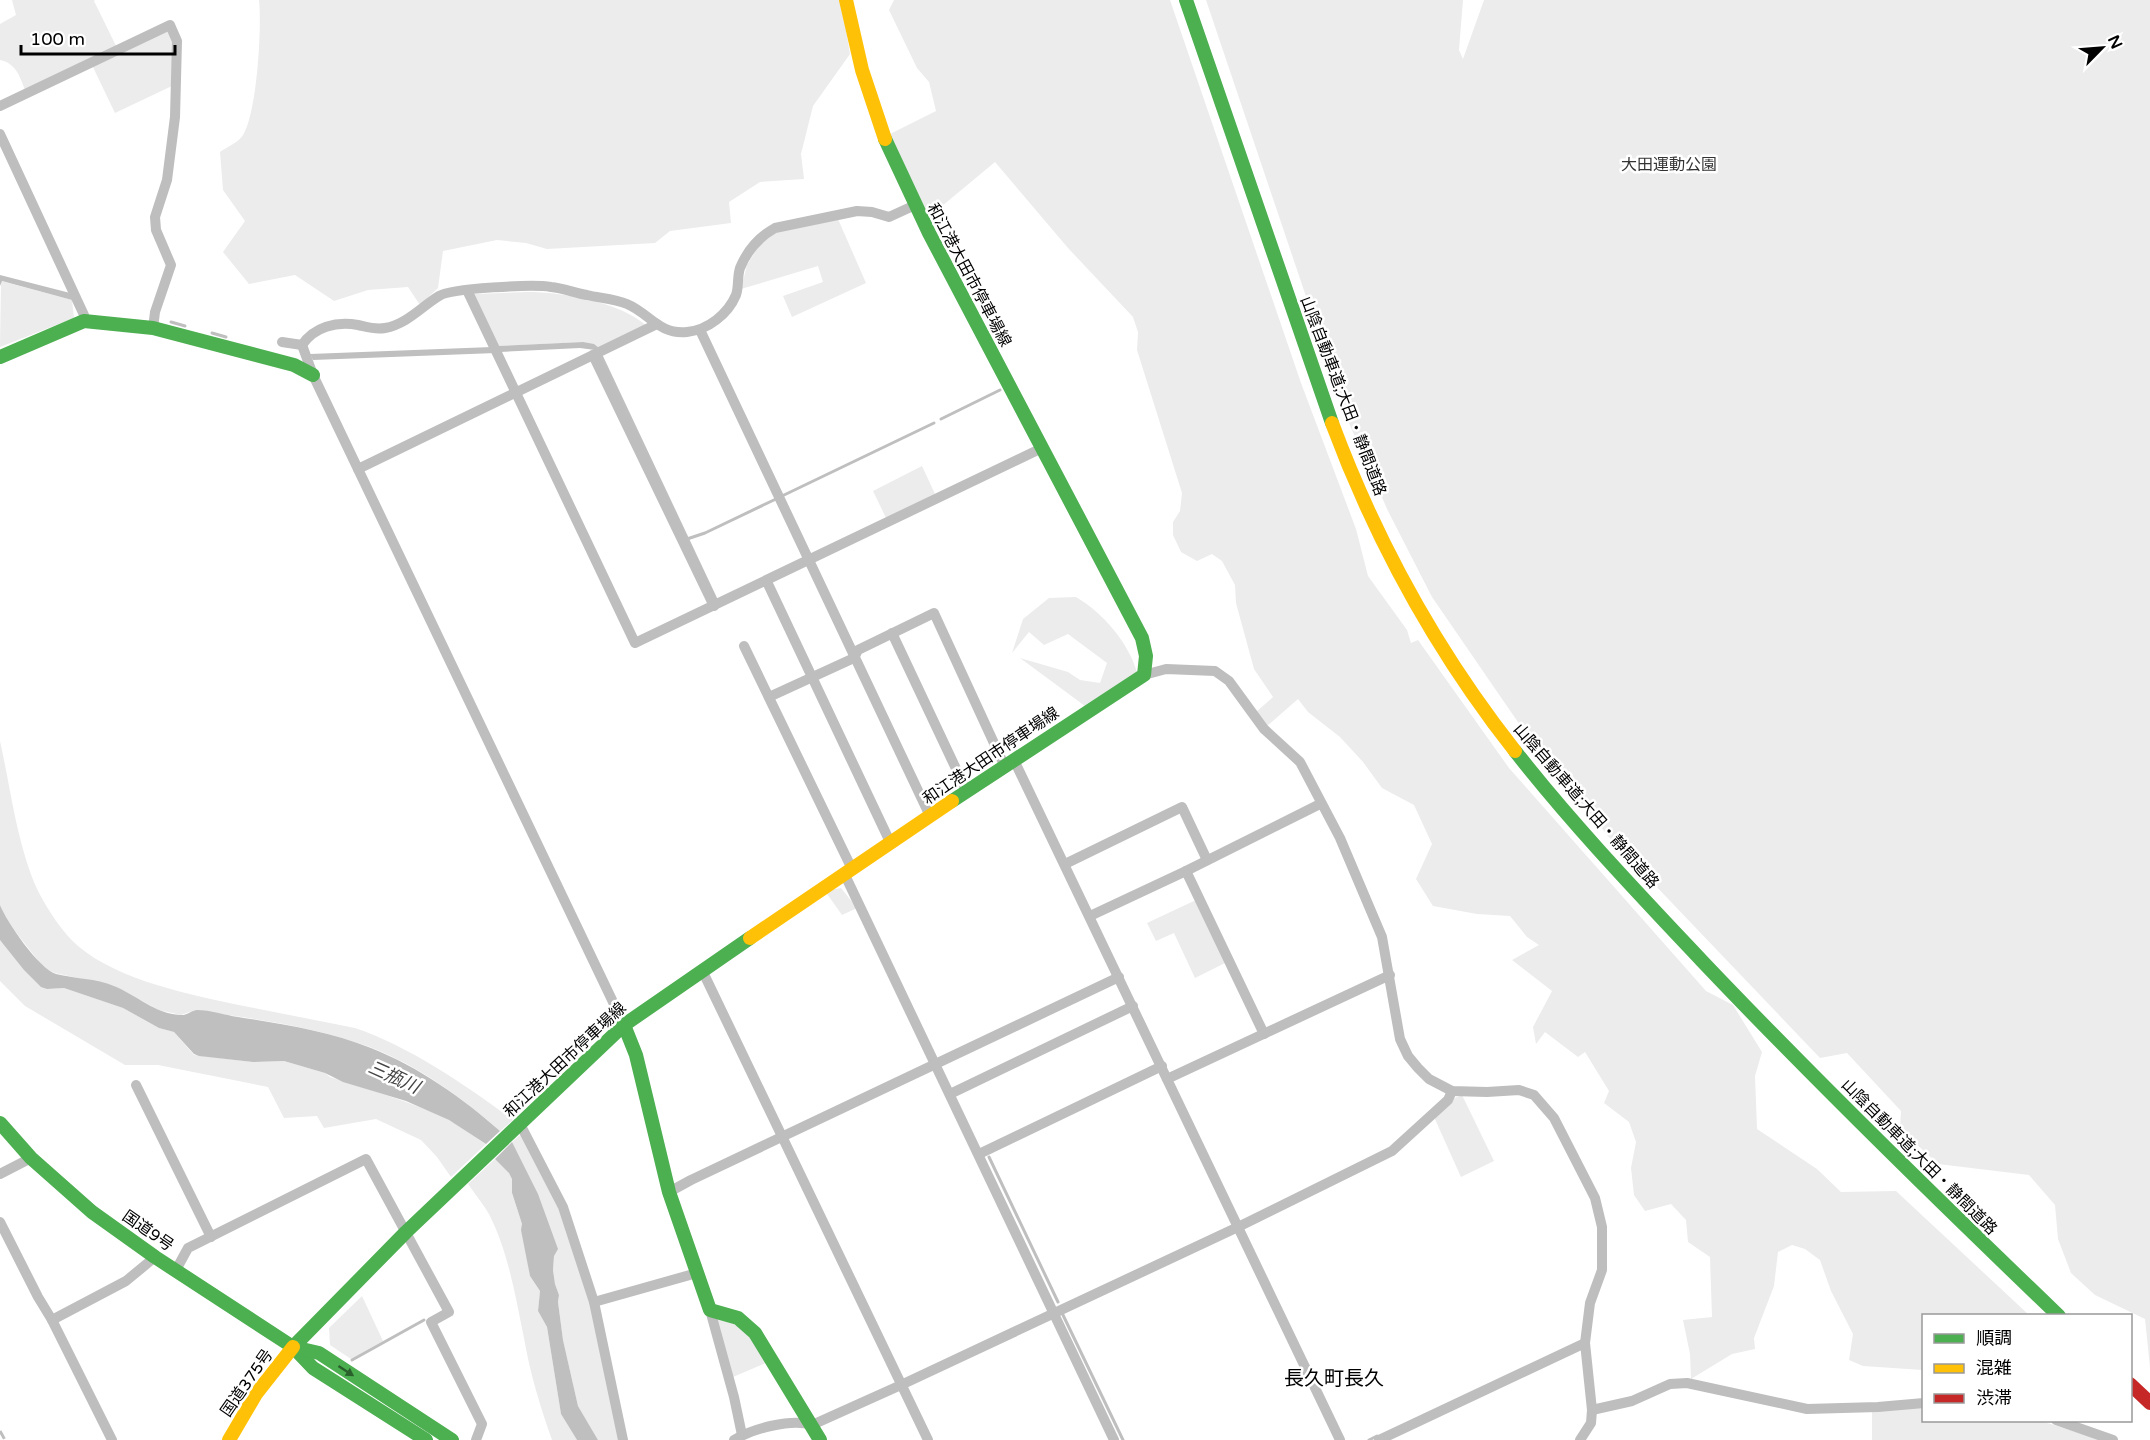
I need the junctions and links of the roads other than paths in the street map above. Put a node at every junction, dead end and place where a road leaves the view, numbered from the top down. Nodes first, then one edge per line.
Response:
1 (846, 0) edge
2 (1186, 0) edge
3 (0, 106) edge
4 (0, 134) edge
5 (914, 206) junction
6 (467, 290) junction
7 (84, 321) junction
8 (153, 321) junction
9 (657, 324) junction
10 (700, 330) junction
11 (282, 342) dead end
12 (302, 345) junction
13 (593, 355) junction
14 (0, 357) edge
15 (313, 375) junction
16 (516, 392) junction
17 (1042, 448) junction
18 (358, 469) junction
19 (808, 559) junction
20 (768, 584) dead end
21 (714, 606) junction
22 (892, 633) junction
23 (744, 646) dead end
24 (854, 658) junction
25 (1144, 675) junction
26 (811, 678) junction
27 (769, 697) junction
28 (1009, 763) junction
29 (968, 792) junction
30 (1320, 804) junction
31 (930, 816) junction
32 (891, 844) junction
33 (1207, 860) junction
34 (1065, 864) junction
35 (848, 871) junction
36 (1186, 871) junction
37 (1090, 916) junction
38 (702, 970) junction
39 (1390, 975) junction
40 (1119, 977) junction
41 (1133, 1006) junction
42 (624, 1024) junction
43 (1264, 1034) junction
44 (936, 1065) junction
45 (1162, 1066) junction
46 (1167, 1079) junction
47 (136, 1085) dead end
48 (1452, 1091) junction
49 (950, 1094) junction
50 (0, 1123) edge
51 (517, 1127) junction
52 (782, 1137) junction
53 (979, 1154) junction
54 (31, 1158) junction
55 (0, 1174) edge
56 (669, 1192) junction
57 (0, 1222) edge
58 (1238, 1227) junction
59 (406, 1232) junction
60 (211, 1237) junction
61 (155, 1257) junction
62 (176, 1270) junction
63 (697, 1273) junction
64 (594, 1302) junction
65 (710, 1310) junction
66 (1053, 1313) junction
67 (2056, 1314) edge
68 (52, 1320) junction
69 (1585, 1342) junction
70 (293, 1347) junction
71 (901, 1385) junction
72 (2132, 1386) edge
73 (1922, 1403) edge
74 (2150, 1403) edge
75 (1593, 1410) junction
76 (2062, 1422) edge
77 (812, 1425) junction
78 (738, 1438) edge
79 (112, 1440) edge
80 (229, 1440) edge
81 (426, 1440) edge
82 (452, 1440) edge
83 (476, 1440) edge
84 (623, 1440) edge
85 (820, 1440) edge
86 (928, 1440) edge
87 (1114, 1440) edge
88 (1340, 1440) edge
89 (1379, 1440) edge
90 (1580, 1440) edge
91 (2113, 1440) edge

1 - 5 main road, 和江港大田市停車場線
2 - 67 main road, 山陰自動車道;大田・静間道路
3 - 8 street
4 - 7 street
5 - 10 street
5 - 17 main road, 和江港大田市停車場線
6 - 9 street
6 - 12 street
6 - 16 street
7 - 8 main road
7 - 14 main road
8 - 15 main road
9 - 10 street
9 - 13 street
10 - 19 street
11 - 12 street
12 - 15 street
13 - 16 street
13 - 21 street
15 - 18 street
16 - 18 street
16 - 21 street
17 - 19 street
17 - 25 main road, 和江港大田市停車場線
18 - 42 street
19 - 21 street
19 - 24 street
20 - 26 street
22 - 24 street
22 - 28 street
22 - 29 street
23 - 27 street
24 - 26 street
24 - 31 street
25 - 28 main road, 和江港大田市停車場線
25 - 30 street
26 - 27 street
26 - 32 street
27 - 35 street
28 - 29 main road, 和江港大田市停車場線
28 - 34 street
29 - 31 main road, 和江港大田市停車場線
30 - 33 street
30 - 39 street
31 - 32 main road, 和江港大田市停車場線
32 - 35 main road, 和江港大田市停車場線
33 - 34 street
33 - 36 street
34 - 37 street
35 - 38 main road, 和江港大田市停車場線
35 - 44 street
36 - 37 street
36 - 43 street
37 - 40 street
38 - 42 main road, 和江港大田市停車場線
38 - 52 street
39 - 43 street
39 - 48 street
40 - 41 street
40 - 44 street
41 - 45 street
41 - 49 street
42 - 51 main road, 和江港大田市停車場線
42 - 56 main road
43 - 46 street
44 - 49 street
44 - 52 street
45 - 46 street
45 - 53 street
46 - 58 street
47 - 60 street
48 - 58 street
48 - 69 street
49 - 53 street
50 - 54 main road, 国道9号
51 - 59 main road, 和江港大田市停車場線
51 - 64 street
52 - 56 street
52 - 71 street
53 - 66 street
54 - 55 street
54 - 61 main road, 国道9号
56 - 63 main road
57 - 68 street
58 - 66 street
58 - 88 street
59 - 60 street
59 - 70 main road, 和江港大田市停車場線
59 - 83 street
60 - 62 street
61 - 62 main road, 国道9号
61 - 68 street
62 - 70 main road, 国道9号
63 - 64 street
63 - 65 main road
64 - 84 street
65 - 77 main road
65 - 78 street
66 - 71 street
66 - 87 street
68 - 79 street
69 - 75 street
69 - 89 street
70 - 80 main road, 国道375号
70 - 81 main road, 国道9号
70 -> 82 main road, 国道9号
71 - 77 street
71 - 86 street
72 - 74 main road
73 - 75 street
75 - 90 street
76 - 91 street
77 - 78 street
77 - 85 main road

